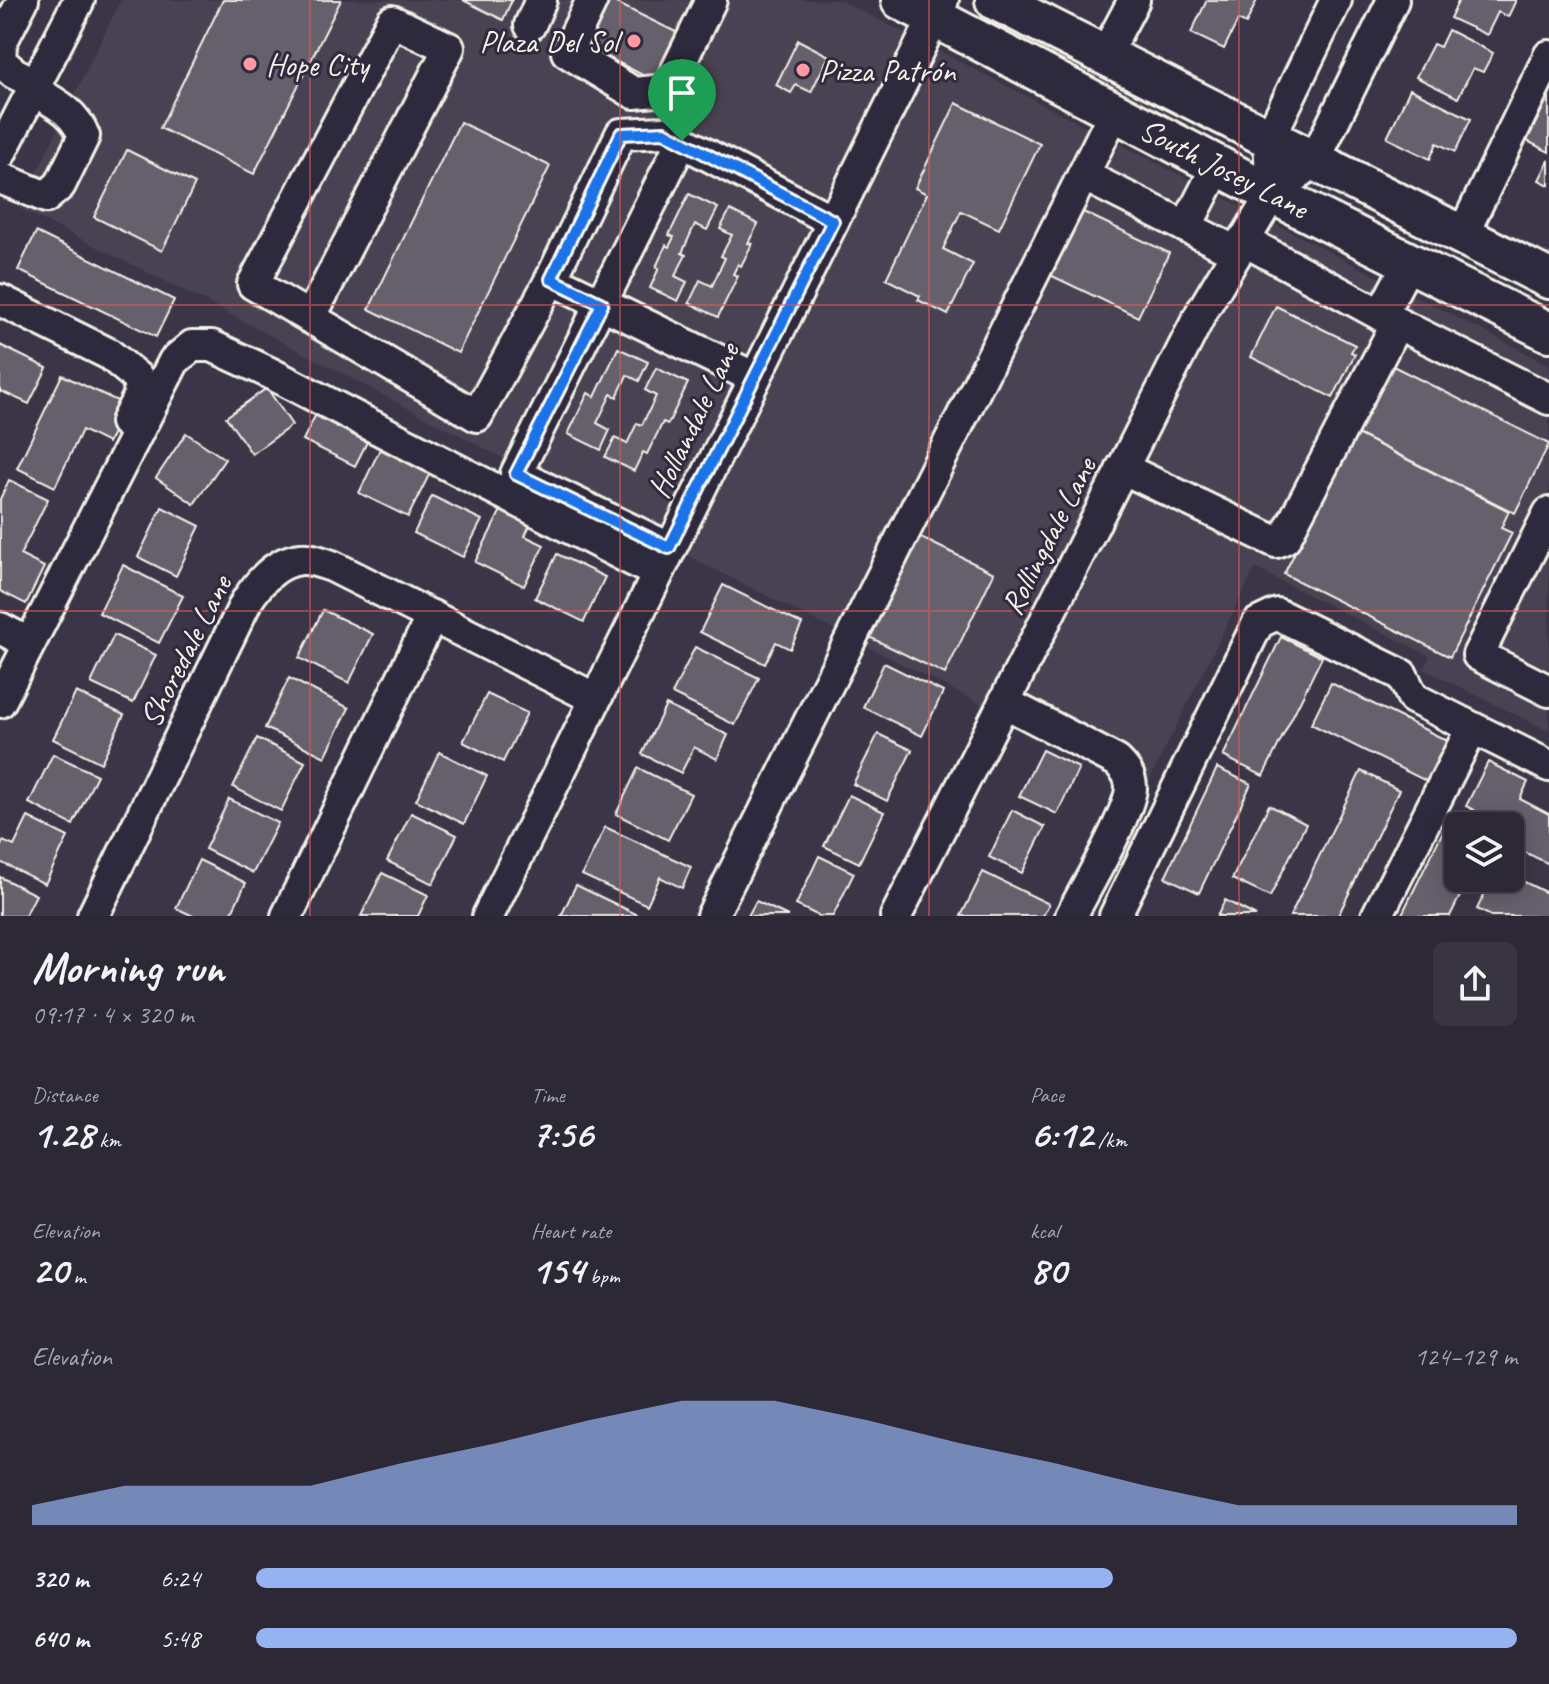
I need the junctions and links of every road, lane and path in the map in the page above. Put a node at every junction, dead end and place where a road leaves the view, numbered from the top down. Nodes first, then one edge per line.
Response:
1 (23, 0) edge
2 (79, 0) edge
3 (592, 0) edge
4 (711, 0) edge
5 (901, 0) edge
6 (995, 0) edge
7 (1134, 0) edge
8 (1336, 0) edge
9 (1393, 0) edge
10 (939, 9) edge
11 (1105, 55) junction
12 (1549, 56) edge
13 (34, 87) junction
14 (1115, 111) junction
15 (1269, 139) junction
16 (682, 141) junction
17 (0, 154) edge
18 (1314, 161) junction
19 (1218, 165) junction
20 (1083, 175) junction
21 (0, 178) edge
22 (1272, 194) junction
23 (833, 221) junction
24 (1186, 227) junction
25 (1462, 236) junction
26 (1239, 246) junction
27 (1409, 262) junction
28 (551, 279) junction
29 (1549, 279) edge
30 (0, 300) edge
31 (602, 304) junction
32 (310, 318) junction
33 (1389, 319) junction
34 (1549, 332) edge
35 (755, 378) junction
36 (1549, 399) edge
37 (1122, 468) junction
38 (1549, 513) edge
39 (663, 561) junction
40 (432, 616) junction
41 (8, 632) edge
42 (0, 670) edge
43 (1549, 691) edge
44 (594, 698) junction
45 (0, 702) edge
46 (1004, 702) junction
47 (1472, 728) junction
48 (1549, 766) edge
49 (93, 916) edge
50 (287, 916) edge
51 (488, 916) edge
52 (712, 916) edge
53 (896, 916) edge
54 (1071, 916) edge
55 (1115, 916) edge
56 (1377, 916) edge

1 - 13 street
2 - 13 street
3 - 4 street
5 - 10 main road, South Josey Lane
6 - 11 main road, South Josey Lane
7 - 11 street
8 - 15 street
9 - 18 street
10 - 14 main road, South Josey Lane
10 - 23 street, Hollandale Lane
11 - 15 main road, South Josey Lane
12 - 25 street
13 - 17 street
13 - 21 street
14 - 19 main road, South Josey Lane
14 - 20 street
15 - 18 main road, South Josey Lane
15 - 22 street
16 - 23 street
16 - 28 street
16 - 31 street
18 - 22 street, Rollingdale Lane
18 - 25 main road, South Josey Lane
19 - 22 main road, South Josey Lane
19 - 24 street
20 - 24 street
20 - 52 street
22 - 26 street, Rollingdale Lane
22 - 27 main road, South Josey Lane
23 - 35 street, Hollandale Lane
24 - 26 street
25 - 29 main road, South Josey Lane
26 - 33 street
26 - 37 street, Rollingdale Lane
27 - 33 street
27 - 34 main road, South Josey Lane
28 - 31 street
28 - 32 street
30 - 41 street
31 - 35 street
31 - 39 street
32 - 32 street
33 - 36 street
33 - 37 street
35 - 39 street, Hollandale Lane
37 - 46 street, Rollingdale Lane
38 - 43 street
39 - 44 street, Hollandale Lane
39 - 45 street
40 - 44 street, Shoredale Lane
40 - 49 street, Shoredale Lane
40 - 50 street
41 - 42 street
44 - 51 street, Hollandale Lane
46 - 53 street, Rollingdale Lane
46 - 54 street
47 - 48 street
47 - 55 street
47 - 56 street

